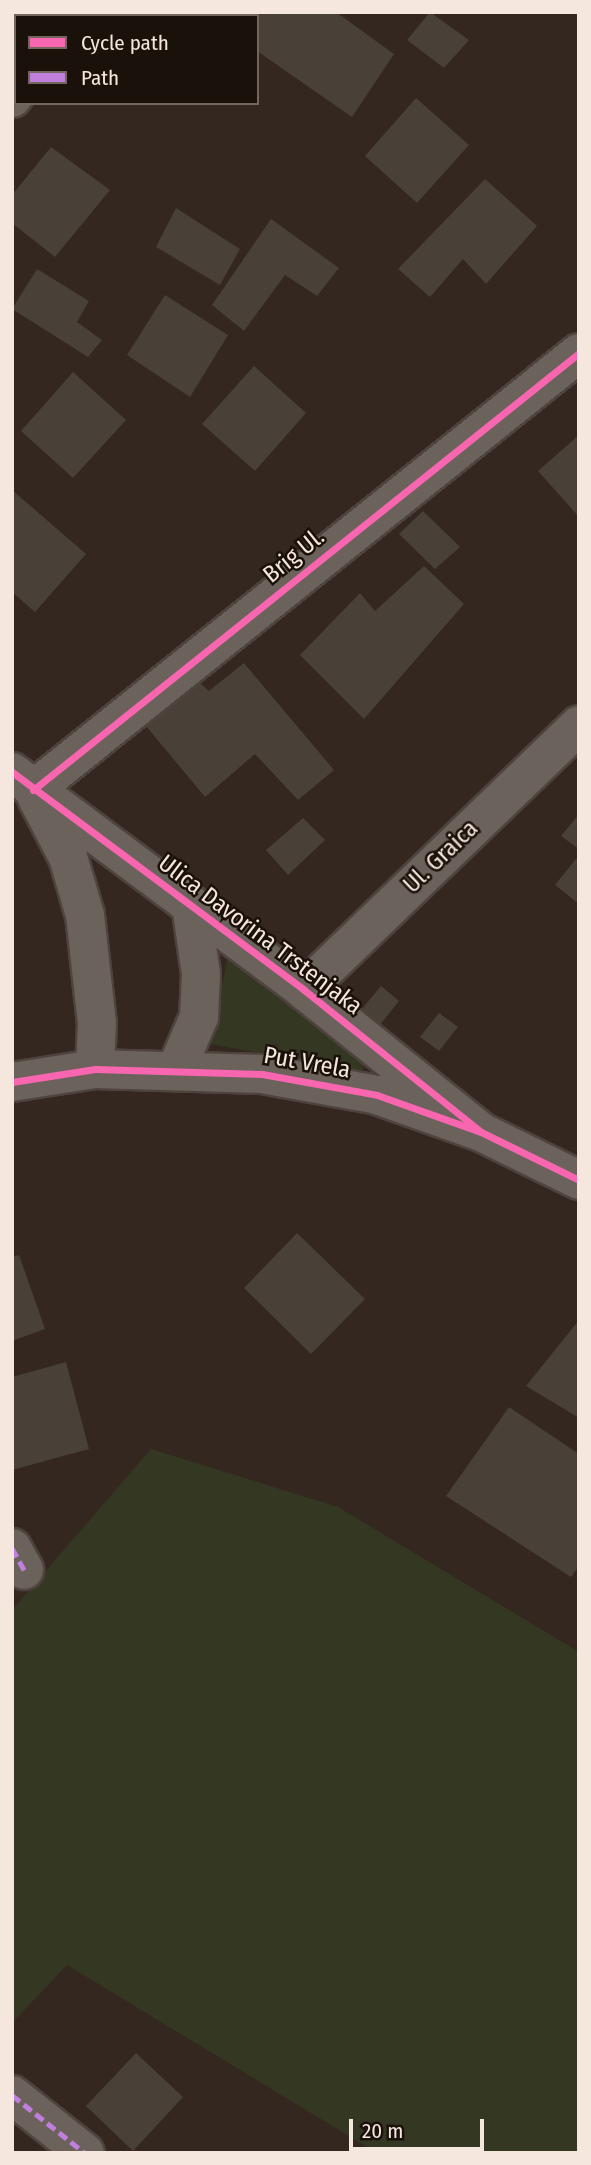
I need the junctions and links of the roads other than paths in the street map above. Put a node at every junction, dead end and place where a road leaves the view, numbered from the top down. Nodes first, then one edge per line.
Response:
1 (579, 352) edge
2 (579, 725) edge
3 (23, 781) edge
4 (191, 905) junction
5 (304, 990) junction
6 (177, 1068) junction
7 (95, 1069) junction
8 (12, 1082) edge
9 (481, 1132) junction
10 (579, 1180) edge
11 (12, 2095) edge
12 (85, 2153) edge

1 - 3 street, Brig Ul.
2 - 5 street, Ul. Graica
3 - 4 street, Ulica Davorina Trstenjaka
3 - 7 street
4 - 5 street, Ulica Davorina Trstenjaka
4 - 6 street
5 - 9 street, Ulica Davorina Trstenjaka
6 - 7 street, Put Vrela
6 - 9 street, Put Vrela
7 - 8 street, Put Vrela
9 - 10 street, Put Vrela
11 - 12 street

